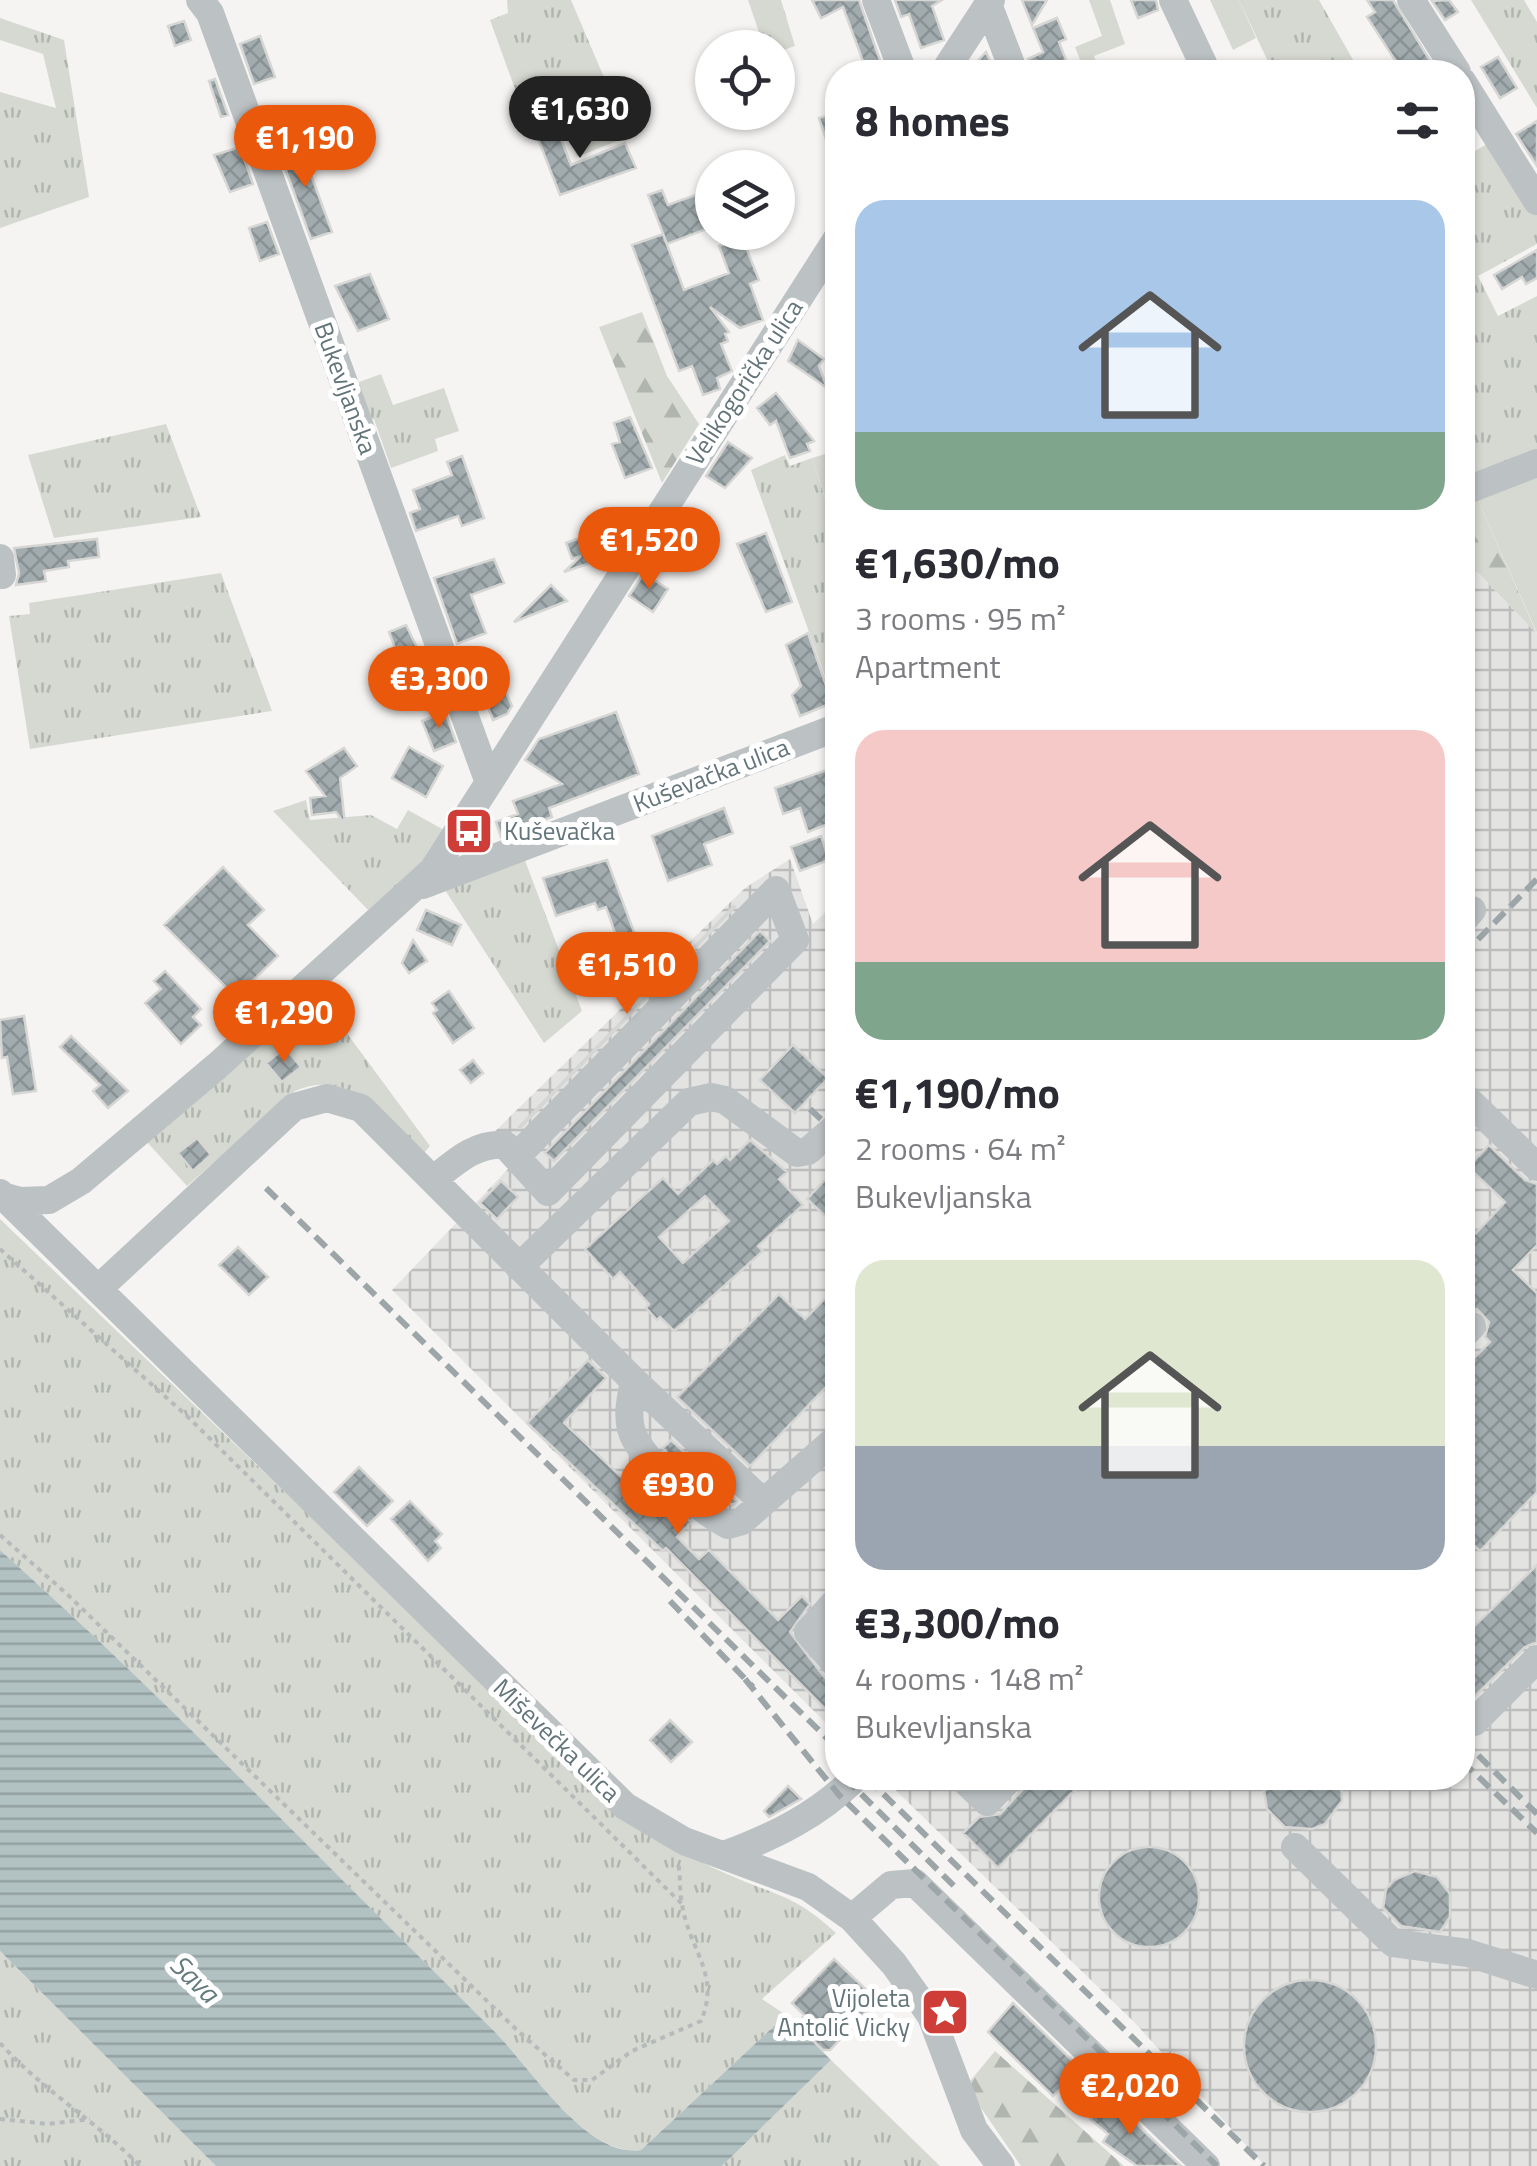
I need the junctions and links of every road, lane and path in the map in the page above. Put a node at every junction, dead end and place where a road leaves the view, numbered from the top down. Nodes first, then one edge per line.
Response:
1 (200, 0) edge
2 (876, 0) edge
3 (1174, 0) edge
4 (1411, 0) edge
5 (989, 2) edge
6 (898, 60) edge
7 (952, 60) edge
8 (1010, 60) edge
9 (1202, 60) edge
10 (1449, 60) edge
11 (1475, 103) edge
12 (1537, 201) edge
13 (825, 257) edge
14 (1537, 463) edge
15 (1475, 487) edge
16 (825, 732) edge
17 (488, 780) junction
18 (416, 888) junction
19 (1475, 1107) edge
20 (825, 1136) edge
21 (516, 1156) junction
22 (1537, 1167) edge
23 (433, 1180) junction
24 (1, 1195) edge
25 (0, 1249) edge
26 (520, 1267) junction
27 (99, 1288) junction
28 (634, 1381) junction
29 (825, 1458) edge
30 (763, 1502) junction
31 (0, 1535) edge
32 (825, 1613) edge
33 (825, 1651) edge
34 (1537, 1659) edge
35 (1475, 1721) edge
36 (841, 1790) edge
37 (974, 1790) edge
38 (998, 1790) edge
39 (669, 1833) junction
40 (1295, 1847) dead end
41 (724, 1855) junction
42 (682, 1904) junction
43 (852, 1918) junction
44 (1537, 1975) edge
45 (0, 2044) edge
46 (0, 2119) edge
47 (92, 2119) junction
48 (140, 2166) edge
49 (1001, 2166) edge
50 (1206, 2166) edge

1 - 17 street, Bukevljanska
2 - 6 street
3 - 9 street
4 - 10 street
5 - 7 street
5 - 8 street
11 - 12 street
13 - 17 street, Velikogorička ulica
14 - 15 street
16 - 18 street, Kuševačka ulica
17 - 18 street, Velikogorička ulica
18 - 24 street, Velikogorička ulica
19 - 22 street
20 - 26 street
21 - 21 street
21 - 23 street
23 - 26 street
23 - 27 street
24 - 27 street, Miševečka ulica
25 - 42 path
26 - 28 street
27 - 39 street, Miševečka ulica
28 - 30 street
28 - 30 street
29 - 30 street
31 - 42 path
32 - 33 street
34 - 35 street
36 - 41 street
37 - 38 street
39 - 41 street, Miševečka ulica
39 - 42 path
40 - 44 street
41 - 43 street, Miševečka ulica
43 - 49 street, Miševečka ulica
43 - 50 street
45 - 47 path
46 - 47 path
47 - 48 path

